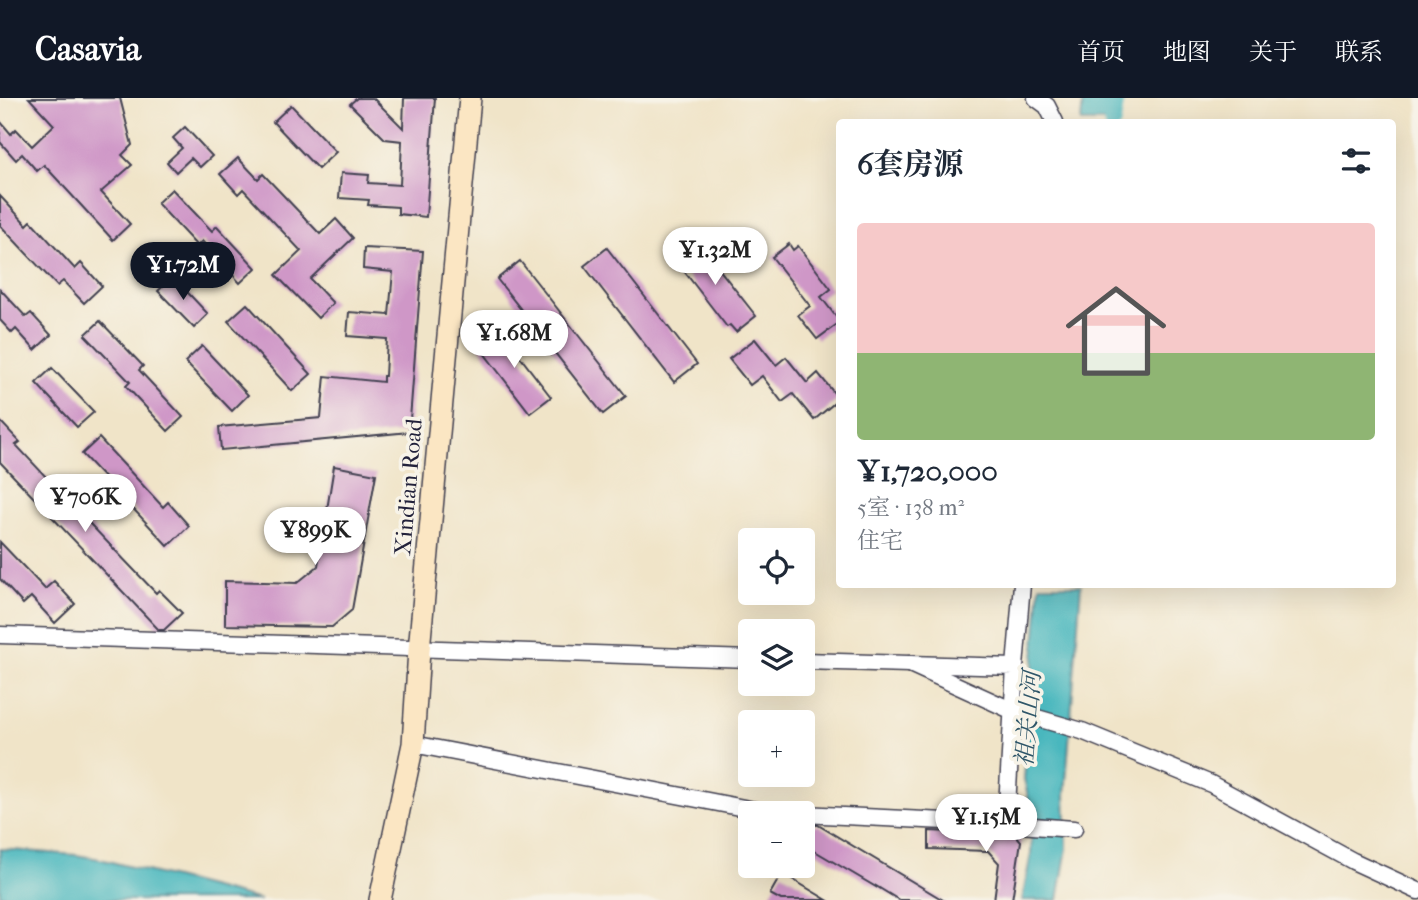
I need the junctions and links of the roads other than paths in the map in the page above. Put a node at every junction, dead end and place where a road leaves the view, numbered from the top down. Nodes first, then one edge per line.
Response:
1 (470, 98) edge
2 (1036, 98) edge
3 (1054, 119) edge
4 (1022, 588) edge
5 (0, 635) edge
6 (419, 650) junction
7 (738, 659) edge
8 (815, 661) edge
9 (910, 664) junction
10 (1015, 667) junction
11 (1019, 713) junction
12 (413, 744) junction
13 (738, 807) edge
14 (815, 815) edge
15 (1006, 824) junction
16 (1074, 829) dead end
17 (1418, 891) edge
18 (380, 900) edge

1 - 6 main road, Xindian Road
2 - 3 street
4 - 10 street
5 - 6 street
6 - 7 street
6 - 12 main road, Xindian Road
8 - 9 street
9 - 10 street
9 - 11 street
10 - 11 street
11 - 15 street
11 - 17 street
12 - 13 street
12 - 18 main road, Xindian Road
14 - 15 street
15 - 16 street

